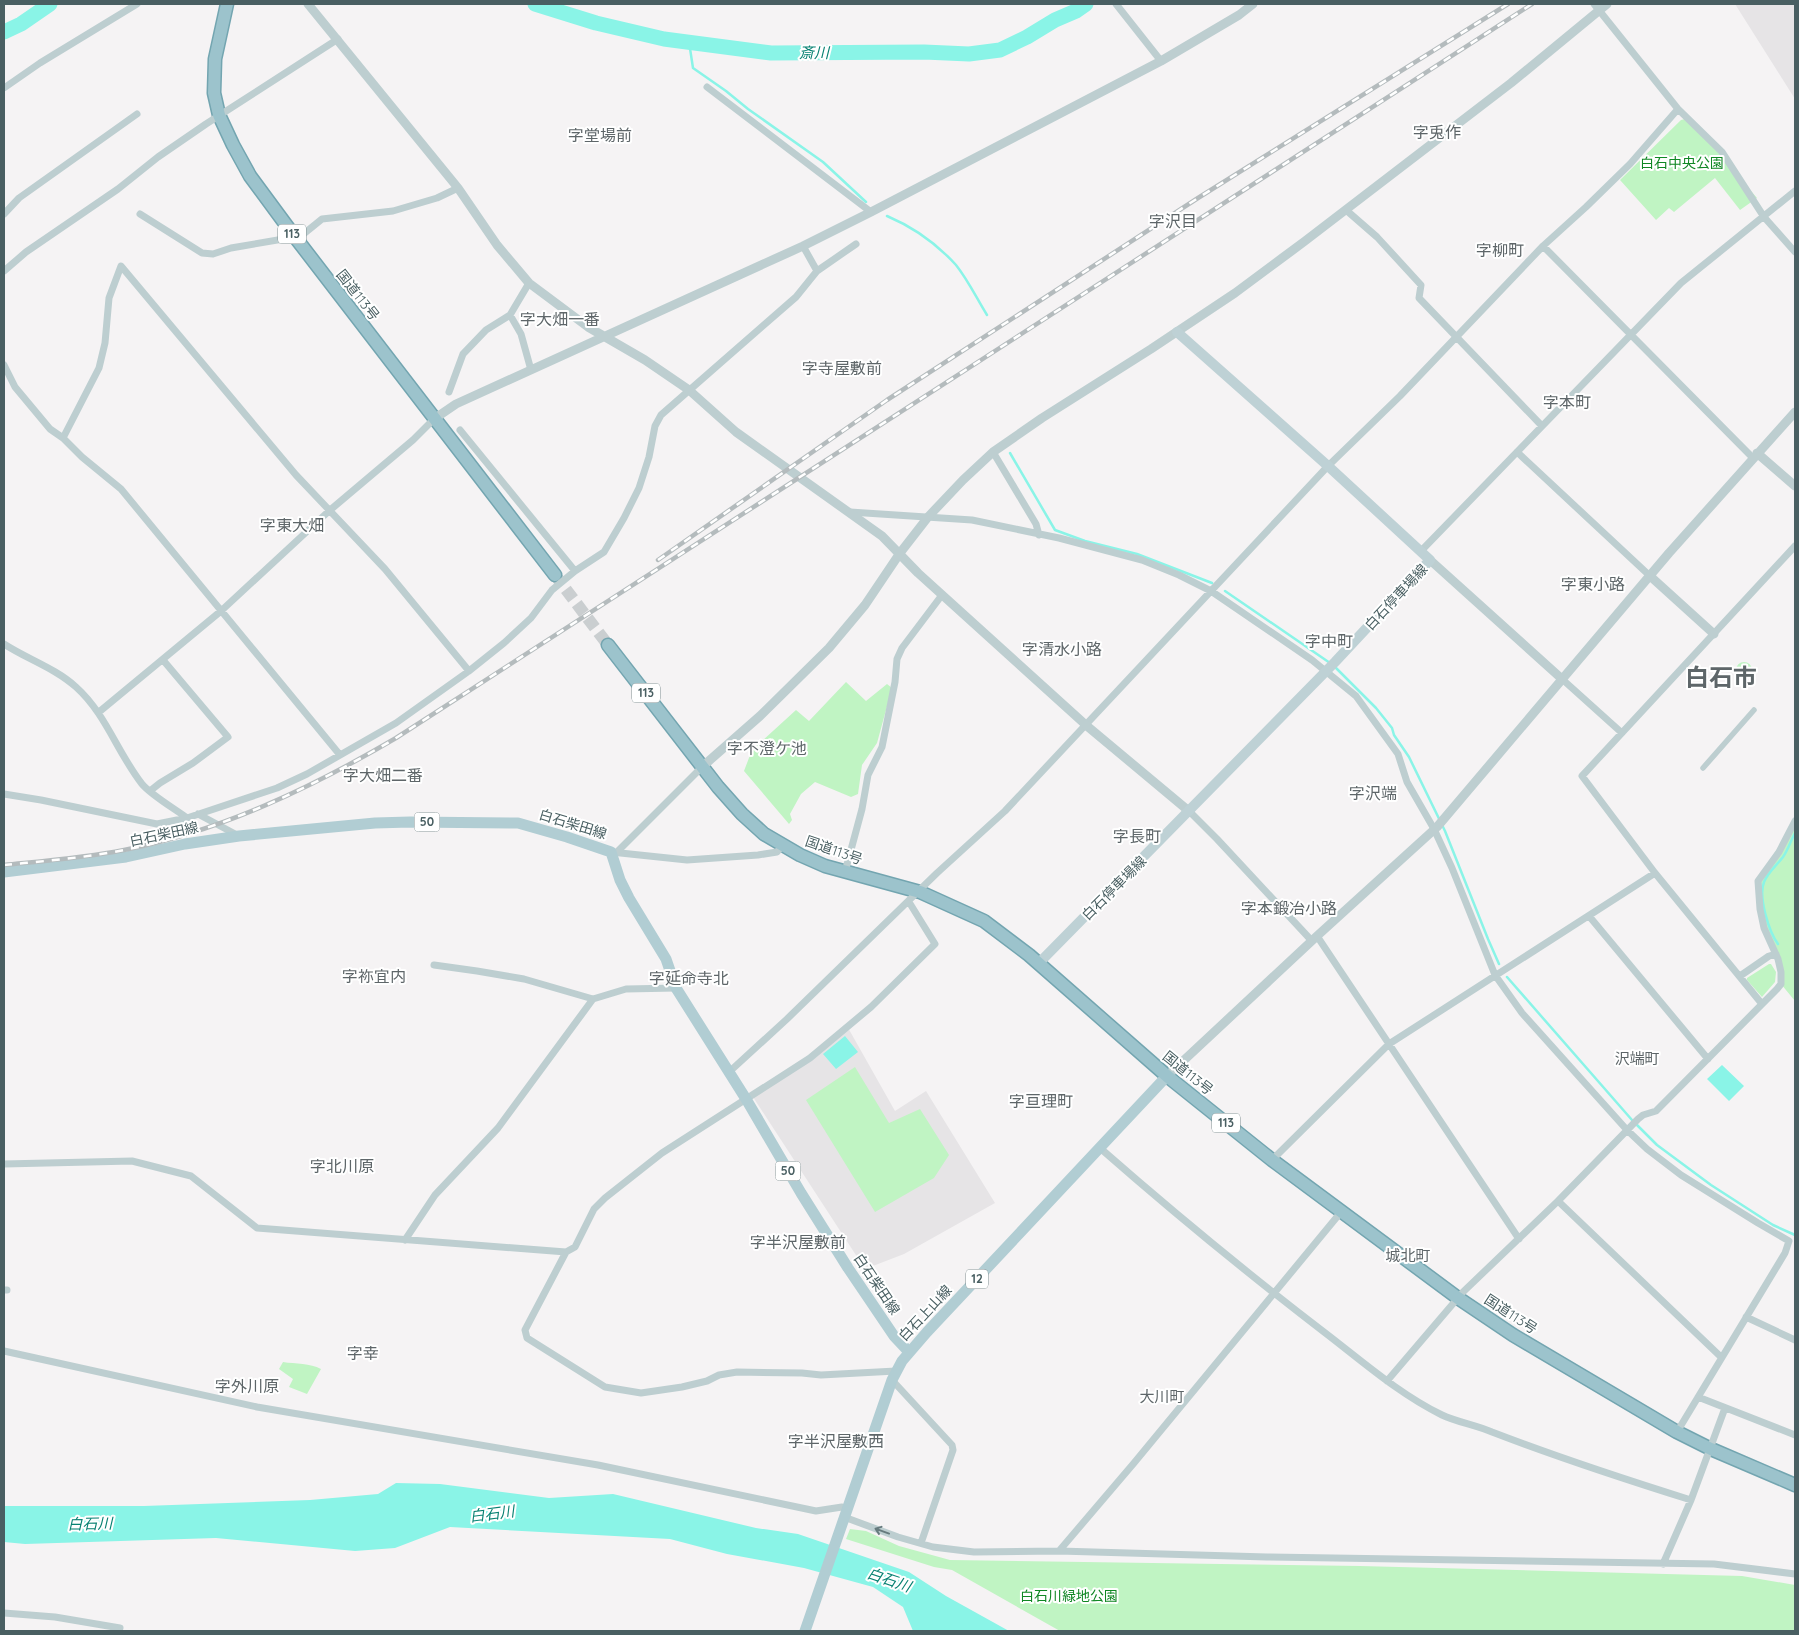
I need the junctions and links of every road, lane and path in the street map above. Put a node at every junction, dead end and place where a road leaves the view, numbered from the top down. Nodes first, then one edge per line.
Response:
1 (137, 4) edge
2 (227, 4) edge
3 (308, 4) edge
4 (1253, 4) edge
5 (1608, 4) edge
6 (1117, 5) edge
7 (1596, 7) edge
8 (338, 39) junction
9 (1161, 61) junction
10 (707, 87) dead end
11 (4, 88) edge
12 (1678, 109) junction
13 (137, 114) dead end
14 (219, 115) junction
15 (458, 188) junction
16 (1795, 191) edge
17 (1346, 210) junction
18 (871, 212) junction
19 (4, 214) edge
20 (140, 214) dead end
21 (1764, 217) junction
22 (295, 238) junction
23 (856, 244) dead end
24 (803, 246) junction
25 (1543, 246) junction
26 (1795, 252) edge
27 (4, 271) edge
28 (817, 271) junction
29 (529, 283) junction
30 (510, 314) junction
31 (1177, 332) junction
32 (1630, 336) junction
33 (604, 337) junction
34 (1456, 337) junction
35 (4, 365) edge
36 (531, 370) junction
37 (689, 390) junction
38 (449, 392) dead end
39 (1795, 412) edge
40 (434, 419) junction
41 (1542, 426) junction
42 (460, 430) dead end
43 (63, 438) junction
44 (994, 452) junction
45 (1517, 452) junction
46 (1755, 455) junction
47 (1328, 466) junction
48 (1795, 486) edge
49 (329, 511) junction
50 (850, 512) junction
51 (928, 517) junction
52 (1040, 535) junction
53 (1795, 546) edge
54 (1420, 551) junction
55 (900, 553) junction
56 (1430, 560) junction
57 (575, 571) junction
58 (555, 575) tunnel mouth
59 (1650, 576) junction
60 (1211, 591) junction
61 (942, 595) junction
62 (221, 611) junction
63 (1714, 634) junction
64 (4, 644) edge
65 (608, 645) tunnel mouth
66 (163, 660) junction
67 (1330, 668) junction
68 (469, 671) junction
69 (1562, 679) junction
70 (1754, 710) dead end
71 (99, 712) junction
72 (1087, 726) junction
73 (1622, 733) junction
74 (340, 754) junction
75 (702, 767) junction
76 (1703, 768) dead end
77 (150, 791) junction
78 (4, 794) edge
79 (1190, 812) junction
80 (198, 814) junction
81 (187, 818) junction
82 (1795, 821) edge
83 (1438, 826) junction
84 (239, 836) junction
85 (782, 846) junction
86 (614, 852) junction
87 (4, 872) edge
88 (845, 872) junction
89 (1655, 872) junction
90 (920, 892) junction
91 (909, 902) junction
92 (1589, 916) junction
93 (1315, 938) junction
94 (1776, 954) junction
95 (1040, 963) junction
96 (434, 966) dead end
97 (1495, 975) junction
98 (1740, 976) junction
99 (676, 988) junction
100 (593, 999) junction
101 (1762, 1004) junction
102 (1389, 1044) junction
103 (1708, 1059) junction
104 (728, 1073) junction
105 (1167, 1076) junction
106 (746, 1100) junction
107 (1628, 1129) junction
108 (1100, 1148) junction
109 (1272, 1160) junction
110 (4, 1164) edge
111 (1558, 1201) junction
112 (1341, 1212) junction
113 (1519, 1239) junction
114 (405, 1240) junction
115 (566, 1252) junction
116 (1274, 1294) junction
117 (1458, 1298) junction
118 (1746, 1316) junction
119 (1795, 1340) edge
120 (4, 1351) edge
121 (909, 1352) junction
122 (1721, 1356) junction
123 (894, 1376) junction
124 (1387, 1380) junction
125 (1698, 1397) junction
126 (1725, 1408) junction
127 (1677, 1432) junction
128 (1795, 1435) edge
129 (1711, 1449) junction
130 (1795, 1485) edge
131 (1691, 1500) junction
132 (844, 1516) junction
133 (921, 1543) junction
134 (1058, 1551) junction
135 (1663, 1564) junction
136 (1795, 1574) edge
137 (4, 1613) edge
138 (119, 1631) edge
139 (805, 1631) edge

1 - 11 street
2 - 14 highway, 国道113号 / 113
3 - 8 street
4 - 9 street
5 - 7 street
6 - 9 street
7 - 12 street
7 - 17 street
8 - 14 street
8 - 15 street
9 - 18 street
10 - 18 street
12 - 21 street
12 - 25 street
13 - 19 street
14 - 22 highway, 国道113号 / 113
14 - 27 street
15 - 22 street
15 - 29 street
16 - 21 street
17 - 31 street
17 - 34 street
18 - 24 street
20 - 22 street
21 - 26 street
21 - 32 street
22 - 40 highway, 国道113号 / 113
23 - 28 street
24 - 28 street
24 - 33 street
25 - 32 street
25 - 34 street
28 - 37 street
29 - 30 street
29 - 33 street
30 - 36 street
30 - 38 street
31 - 44 street
31 - 47 main road, 白石停車場線
32 - 41 street
32 - 46 street
33 - 36 street
33 - 37 street
34 - 41 street
34 - 47 street
35 - 43 street
36 - 40 street
37 - 50 street
37 - 57 street
39 - 46 street
40 - 49 street
40 - 58 highway, 国道113号 / 113
41 - 45 street
42 - 57 street
43 - 49 street
43 - 62 street
44 - 51 street
44 - 52 street
45 - 54 street
45 - 59 street
46 - 48 street
46 - 59 street
47 - 54 main road, 白石停車場線
47 - 60 street
49 - 62 street
49 - 68 street
50 - 51 street
50 - 55 street
51 - 52 street
51 - 55 street
52 - 60 street
53 - 63 street
54 - 56 main road, 白石停車場線
55 - 61 street
55 - 75 street
56 - 67 main road, 白石停車場線
56 - 69 street
57 - 68 street
59 - 63 street
59 - 69 street
60 - 67 street
60 - 72 street
61 - 72 street
61 - 88 street
62 - 66 street
62 - 74 street
63 - 73 street
64 - 71 street
65 - 75 highway, 国道113号 / 113
66 - 71 street
66 - 77 street
67 - 79 main road, 白石停車場線
67 - 83 street
68 - 74 street
69 - 73 street
69 - 83 street
70 - 76 street
71 - 77 street
72 - 79 street
72 - 90 street
73 - 89 street
74 - 80 street
75 - 85 highway, 国道113号 / 113
75 - 86 street
77 - 81 street
78 - 81 street
79 - 93 street
79 - 95 main road, 白石停車場線
80 - 81 street
80 - 84 street
82 - 94 street
83 - 93 street
83 - 97 street
84 - 86 main road, 白石柴田線 / 50
84 - 87 main road, 白石柴田線 / 50
85 - 86 street
85 - 88 highway, 国道113号 / 113
86 - 99 main road, 白石柴田線 / 50
88 - 90 highway, 国道113号 / 113
89 - 92 street
89 - 98 street
90 - 91 street
90 - 95 highway, 国道113号 / 113
91 - 104 street
91 - 106 street
92 - 97 street
92 - 103 street
93 - 102 street
93 - 105 street
94 - 98 street
94 - 101 street
95 - 105 highway, 国道113号 / 113
96 - 100 street
97 - 102 street
97 - 107 street
98 - 101 street
99 - 100 street
99 - 104 main road, 白石柴田線 / 50
100 - 114 street
101 - 103 street
102 - 109 street
102 - 113 street
103 - 107 street
104 - 106 main road, 白石柴田線 / 50
105 - 108 main road, 白石上山線 / 12
105 - 109 highway, 国道113号 / 113
106 - 115 street
106 - 121 main road, 白石柴田線 / 50
107 - 111 street
107 - 118 street
108 - 116 street
108 - 121 main road, 白石上山線 / 12
109 - 112 highway, 国道113号 / 113
110 - 114 street
111 - 113 street
111 - 122 street
112 - 116 street
112 - 117 highway, 国道113号 / 113
113 - 117 street
114 - 115 street
115 - 123 street
116 - 124 street
116 - 134 street
117 - 124 street
117 - 127 highway, 国道113号 / 113
118 - 119 street
118 - 122 street
120 - 132 street
121 - 123 main road, 白石上山線 / 12
122 - 125 street
123 - 132 main road, 白石上山線 / 12
123 - 133 street
124 - 131 street
125 - 126 street
125 - 127 street
126 - 128 street
126 - 129 street
127 - 129 highway, 国道113号 / 113
129 - 130 highway, 国道113号 / 113
129 - 131 street
131 - 135 street
133 -> 132 street
132 - 139 main road, 白石上山線 / 12
133 - 134 street
134 - 135 street
135 - 136 street
137 - 138 street

